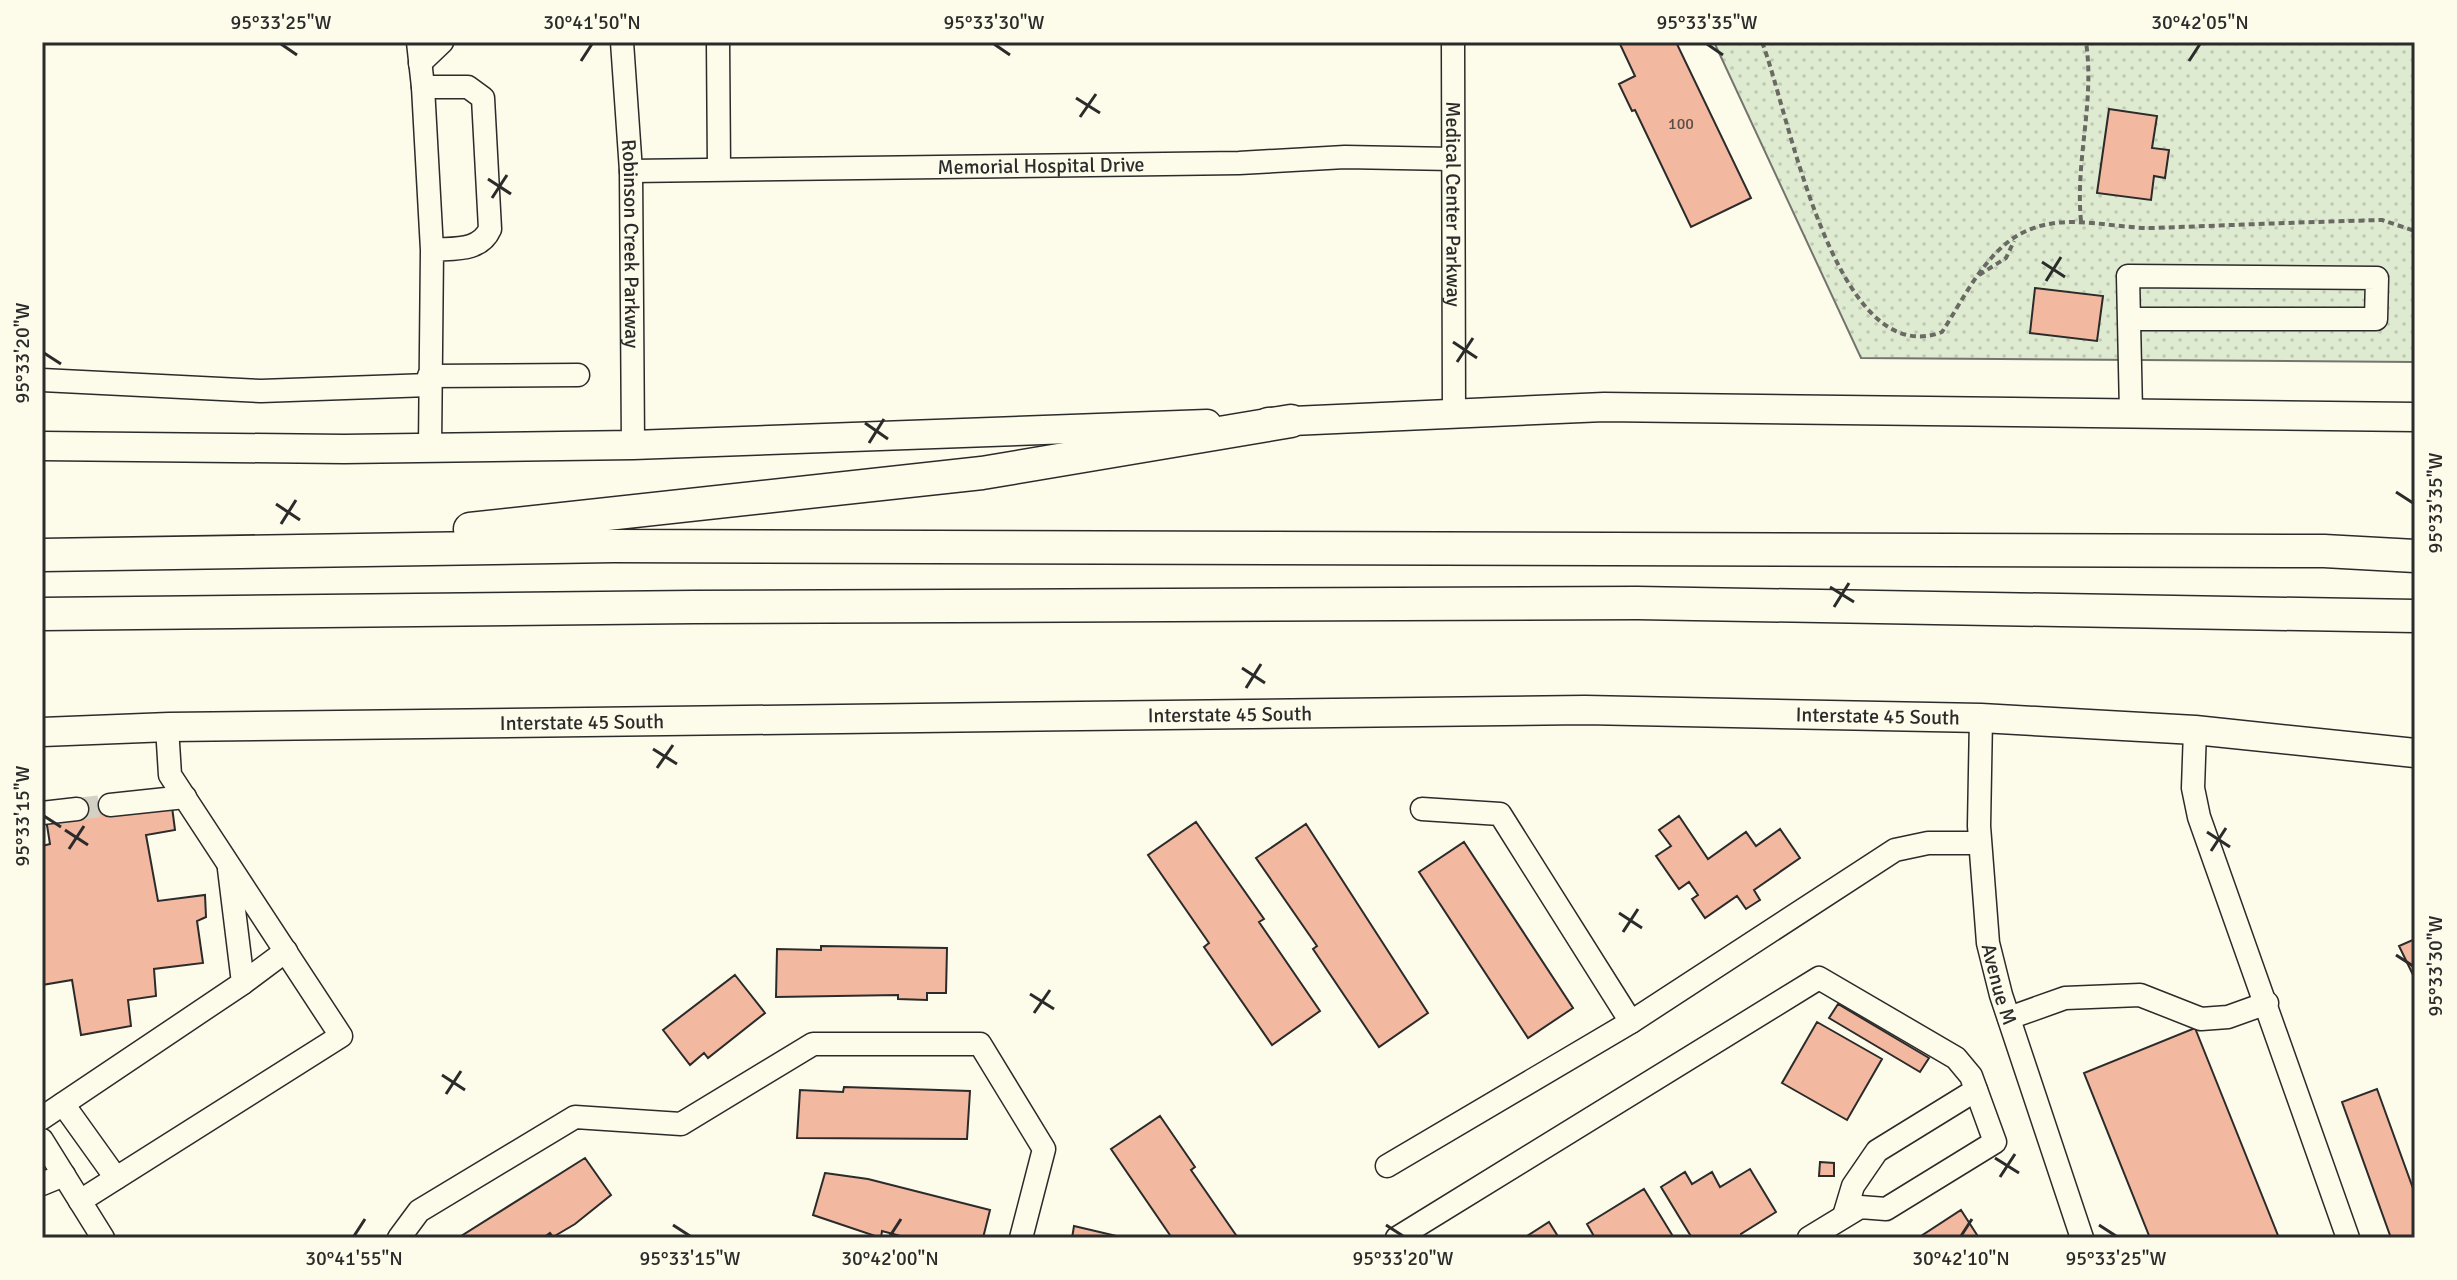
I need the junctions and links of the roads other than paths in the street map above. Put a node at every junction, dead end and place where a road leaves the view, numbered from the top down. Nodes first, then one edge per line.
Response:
1 (442, 42) edge
2 (622, 42) edge
3 (718, 42) edge
4 (1453, 42) edge
5 (419, 52) edge
6 (423, 87) junction
7 (1452, 159) junction
8 (719, 169) junction
9 (631, 171) junction
10 (432, 250) junction
11 (2129, 319) junction
12 (578, 375) dead end
13 (42, 380) edge
14 (429, 380) junction
15 (2131, 412) junction
16 (1454, 416) junction
17 (2415, 417) edge
18 (1291, 421) junction
19 (633, 445) junction
20 (42, 446) edge
21 (430, 448) junction
22 (42, 548) edge
23 (42, 555) edge
24 (2415, 556) edge
25 (42, 614) edge
26 (2415, 616) edge
27 (1981, 718) junction
28 (167, 727) junction
29 (2195, 730) junction
30 (42, 732) edge
31 (2415, 753) edge
32 (185, 797) junction
33 (110, 805) tunnel mouth
34 (77, 809) tunnel mouth
35 (1422, 809) dead end
36 (42, 813) edge
37 (1979, 843) junction
38 (228, 863) junction
39 (286, 951) junction
40 (243, 983) junction
41 (2267, 1003) junction
42 (2009, 1018) junction
43 (1631, 1022) junction
44 (1976, 1090) junction
45 (63, 1104) junction
46 (42, 1118) edge
47 (42, 1140) edge
48 (1387, 1166) dead end
49 (64, 1175) junction
50 (116, 1178) junction
51 (42, 1184) edge
52 (80, 1201) junction
53 (1844, 1216) junction
54 (103, 1238) edge
55 (399, 1238) edge
56 (1021, 1238) edge
57 (1397, 1238) edge
58 (1809, 1238) edge
59 (2082, 1238) edge
60 (2348, 1238) edge

1 - 5 street
2 - 9 street, Robinson Creek Parkway
3 - 8 street
4 - 7 street, Medical Center Parkway
5 - 6 street
6 - 10 street
6 - 10 street
7 - 8 street, Memorial Hospital Drive
7 - 16 street, Medical Center Parkway
8 - 9 street, Memorial Hospital Drive
9 - 19 street, Robinson Creek Parkway
10 - 14 street
11 - 11 street
11 - 15 street
12 - 14 street
13 - 14 street
14 - 21 street
15 - 16 main road
15 - 17 main road
16 - 18 main road
18 - 19 main road
18 - 22 highway
19 - 21 main road
20 - 21 main road
23 - 24 highway
25 - 26 highway
27 - 28 main road, Interstate 45 South
27 - 29 main road, Interstate 45 South
27 - 37 street, Avenue M
28 - 30 main road, Interstate 45 South
28 - 32 street
29 - 31 main road, Interstate 45 South
29 - 41 street
32 - 33 street
32 - 38 street
34 - 36 street
35 - 43 street
37 - 42 street, Avenue M
37 - 43 street
38 - 39 street
38 - 40 street
39 - 40 street
39 - 50 street
40 - 45 street
41 - 42 street
41 - 60 street
42 - 59 street, Avenue M
43 - 48 street
44 - 53 street
44 - 53 street
44 - 57 street
45 - 46 street
45 - 50 street
47 - 49 street
49 - 51 street
49 - 52 street
50 - 52 street
52 - 54 street
53 - 58 street
55 - 56 street

